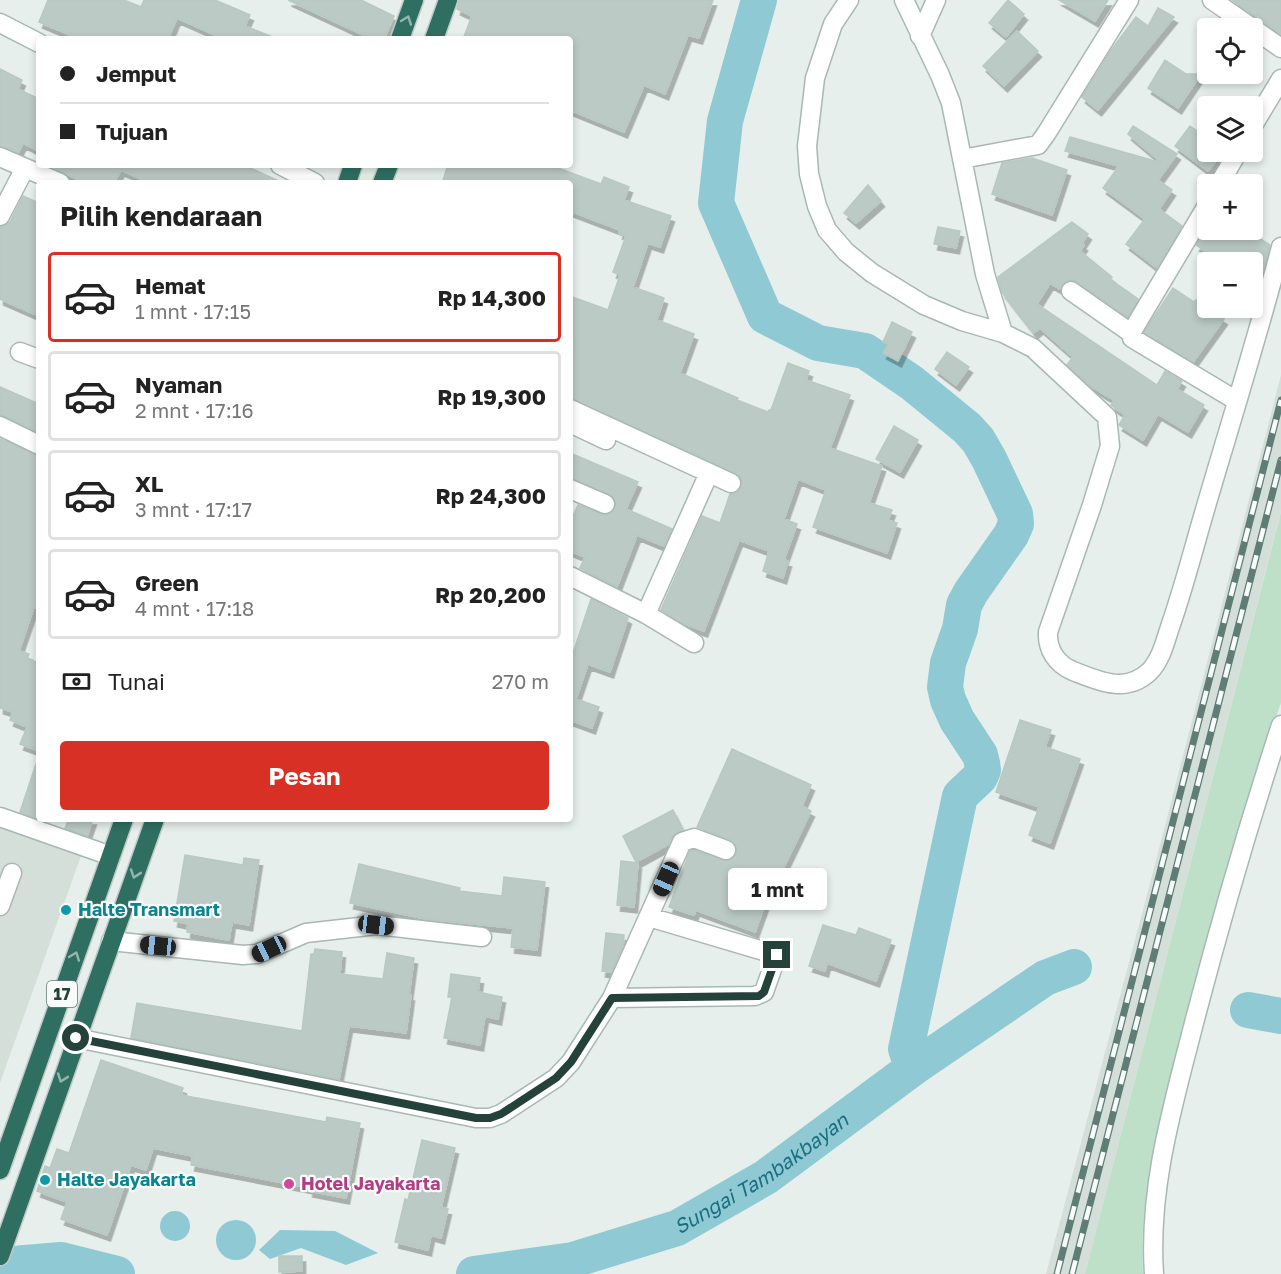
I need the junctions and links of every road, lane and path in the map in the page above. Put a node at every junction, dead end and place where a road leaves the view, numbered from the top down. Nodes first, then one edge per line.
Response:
1 (414, 0) edge
2 (448, 0) edge
3 (849, 0) edge
4 (904, 0) edge
5 (936, 0) edge
6 (1129, 0) edge
7 (1212, 0) edge
8 (0, 23) edge
9 (401, 36) edge
10 (435, 36) edge
11 (920, 36) junction
12 (36, 41) edge
13 (1281, 48) edge
14 (1281, 79) edge
15 (1263, 109) edge
16 (0, 157) edge
17 (962, 159) junction
18 (25, 168) junction
19 (286, 168) edge
20 (53, 180) edge
21 (309, 180) edge
22 (0, 216) edge
23 (1197, 222) edge
24 (1281, 247) edge
25 (1071, 291) dead end
26 (1003, 333) junction
27 (1131, 333) junction
28 (20, 352) dead end
29 (36, 358) edge
30 (1236, 401) junction
31 (573, 410) edge
32 (573, 424) edge
33 (0, 426) edge
34 (606, 440) dead end
35 (36, 444) edge
36 (709, 473) junction
37 (730, 483) dead end
38 (573, 490) edge
39 (604, 504) dead end
40 (573, 578) edge
41 (646, 614) junction
42 (694, 643) dead end
43 (1281, 725) edge
44 (0, 817) edge
45 (123, 822) edge
46 (154, 822) edge
47 (726, 850) dead end
48 (111, 856) junction
49 (12, 873) dead end
50 (0, 906) edge
51 (649, 917) junction
52 (482, 938) dead end
53 (111, 941) junction
54 (612, 998) junction
55 (76, 1038) junction
56 (0, 1170) edge
57 (0, 1256) edge
58 (1154, 1274) edge

9 -> 1 highway
2 - 10 highway
3 - 26 street
4 - 11 street
5 - 11 street
6 - 17 street
7 - 13 street
8 - 12 street
11 - 17 street
14 - 15 street
16 - 18 street
17 - 26 street
18 - 20 street
18 - 22 street
19 - 21 street
23 - 27 street
24 - 30 street
25 - 27 street
26 - 30 street
27 - 30 street
28 - 29 street
31 - 36 street
32 - 34 street
33 - 35 street
36 - 37 street
36 - 41 street
38 - 39 street
40 - 41 street
41 - 42 street
43 - 58 street
44 - 48 street
45 - 48 highway, 17
46 -> 53 highway, 17
47 - 51 street
56 -> 48 highway, 17
49 - 50 street
51 - 54 street
51 - 54 street
52 - 53 street
53 - 55 highway, 17
54 - 55 street
55 -> 57 highway, 17

